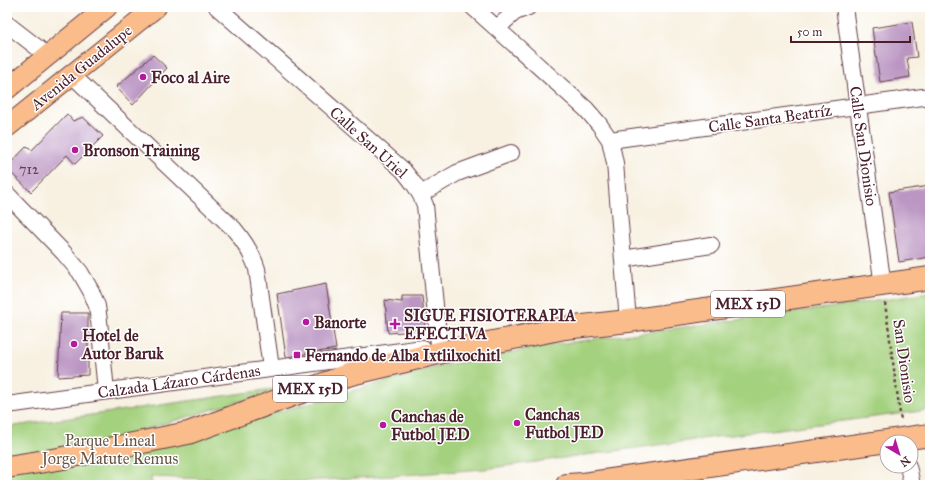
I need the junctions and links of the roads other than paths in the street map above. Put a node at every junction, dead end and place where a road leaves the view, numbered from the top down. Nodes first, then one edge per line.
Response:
1 (106, 7) edge
2 (156, 7) edge
3 (217, 7) edge
4 (472, 7) edge
5 (528, 7) edge
6 (844, 7) edge
7 (7, 24) edge
8 (497, 28) junction
9 (47, 55) junction
10 (72, 75) junction
11 (7, 89) edge
12 (930, 96) edge
13 (858, 106) junction
14 (7, 127) edge
15 (610, 140) junction
16 (511, 153) dead end
17 (7, 194) edge
18 (421, 194) junction
19 (711, 245) dead end
20 (623, 259) junction
21 (930, 278) edge
22 (883, 286) junction
23 (628, 321) junction
24 (565, 328) junction
25 (439, 345) junction
26 (270, 368) junction
27 (106, 391) junction
28 (7, 405) edge
29 (930, 435) edge
30 (919, 438) edge
31 (879, 444) edge
32 (7, 466) edge
33 (910, 474) edge
34 (575, 485) edge
35 (912, 485) edge

1 - 9 main road, Avenida Guadalupe
2 - 10 main road, Avenida Guadalupe
3 - 18 street, Calle San Uriel
4 - 8 street
5 - 8 street
6 - 13 street, Calle San Dionisio
7 - 9 street
8 - 15 street
9 - 11 main road, Avenida Guadalupe
10 - 14 main road, Avenida Guadalupe
10 - 26 street
12 - 13 street, Calle Santa Beatríz
13 - 15 street, Calle Santa Beatríz
13 - 22 street, Calle San Dionisio
15 - 20 street
16 - 18 street
17 - 27 street
18 - 25 street, Calle San Uriel
19 - 20 street
20 - 23 street
21 - 22 highway, Calzada Lázaro Cárdenas / MEX 15D
22 - 23 highway, Calzada Lázaro Cárdenas / MEX 15D
23 - 24 highway, Calzada Lázaro Cárdenas / MEX 15D
24 - 25 street, Calzada Lázaro Cárdenas
24 - 32 highway, Calzada Lázaro Cárdenas / MEX 15D
25 - 26 street, Calzada Lázaro Cárdenas
26 - 27 street, Calzada Lázaro Cárdenas
27 - 28 street, Calzada Lázaro Cárdenas
29 - 30 highway
31 - 34 highway
33 - 35 street

